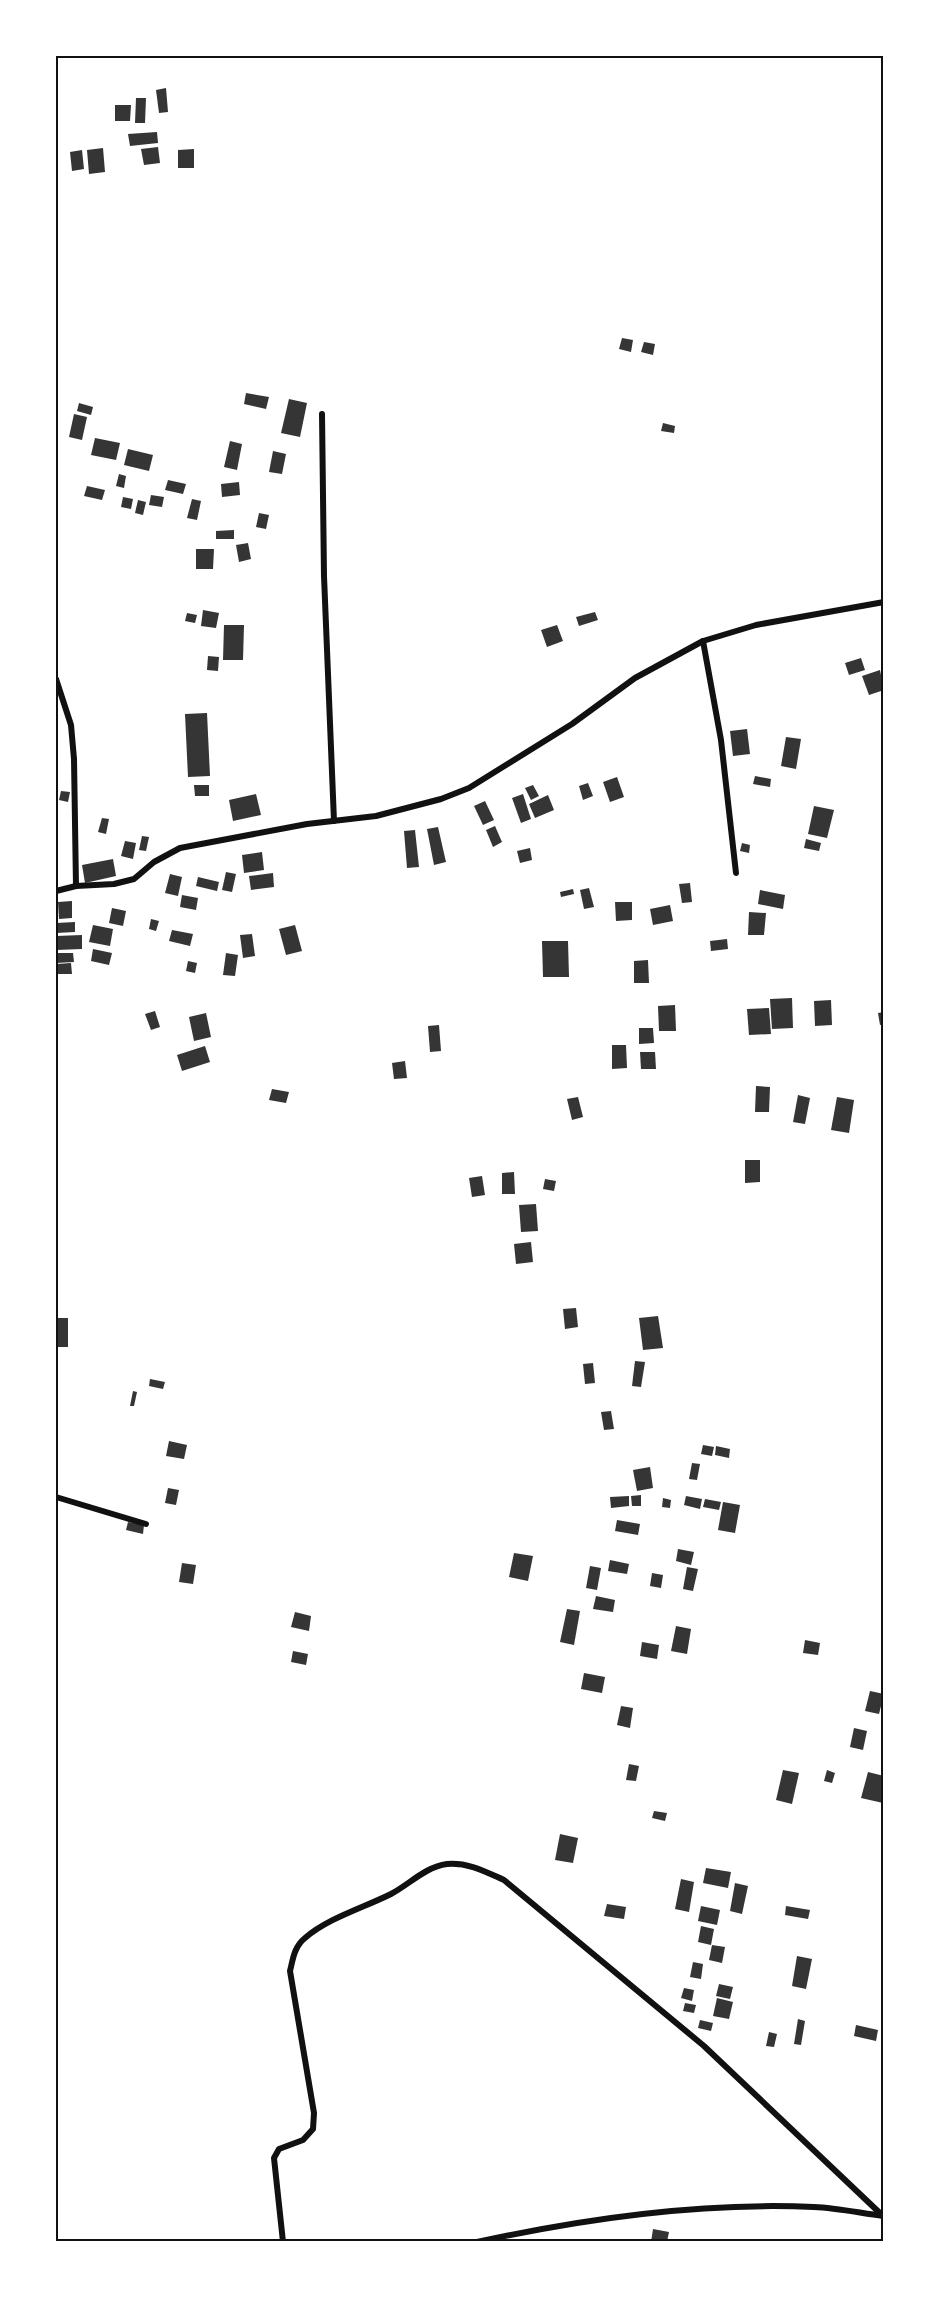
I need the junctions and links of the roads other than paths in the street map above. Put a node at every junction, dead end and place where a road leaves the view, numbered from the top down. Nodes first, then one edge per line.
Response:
1 (322, 414) dead end
2 (884, 602) edge
3 (704, 640) junction
4 (56, 679) edge
5 (334, 821) junction
6 (736, 873) dead end
7 (76, 886) junction
8 (56, 891) edge
9 (56, 1497) edge
10 (146, 1524) dead end
11 (283, 2241) edge
12 (477, 2241) edge

1 - 5 street
2 - 3 street
3 - 5 street
3 - 6 street
4 - 7 street
5 - 7 street
7 - 8 street
9 - 10 street
11 - 12 street

